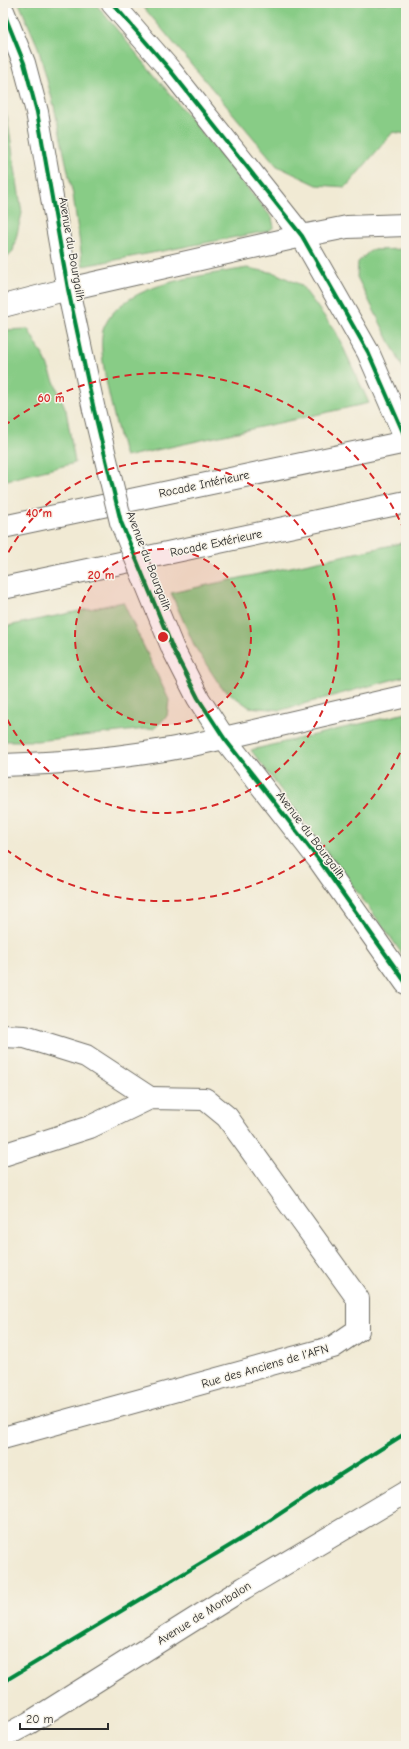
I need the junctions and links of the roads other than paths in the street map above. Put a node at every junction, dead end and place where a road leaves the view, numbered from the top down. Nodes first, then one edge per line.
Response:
1 (112, 3) edge
2 (3, 11) edge
3 (406, 225) edge
4 (302, 236) junction
5 (68, 289) junction
6 (3, 306) edge
7 (406, 440) edge
8 (406, 502) edge
9 (3, 527) edge
10 (3, 588) edge
11 (406, 696) edge
12 (224, 738) junction
13 (3, 765) edge
14 (406, 983) edge
15 (3, 1036) edge
16 (150, 1098) junction
17 (3, 1155) edge
18 (3, 1438) edge
19 (406, 1492) edge
20 (3, 1737) edge

1 - 4 main road
2 - 5 main road, Avenue du Bourgailh
3 - 4 main road
4 - 5 main road
4 - 7 main road
5 - 6 main road
5 - 12 main road, Avenue du Bourgailh, bridge
7 - 9 main road, Rocade Intérieure
8 - 10 main road, Rocade Extérieure
11 - 12 main road
12 - 13 main road
12 - 14 main road, Avenue du Bourgailh
15 - 16 main road
16 - 17 main road
16 - 18 main road, Rue des Anciens de l'AFN
19 - 20 main road, Avenue de Monbalon

